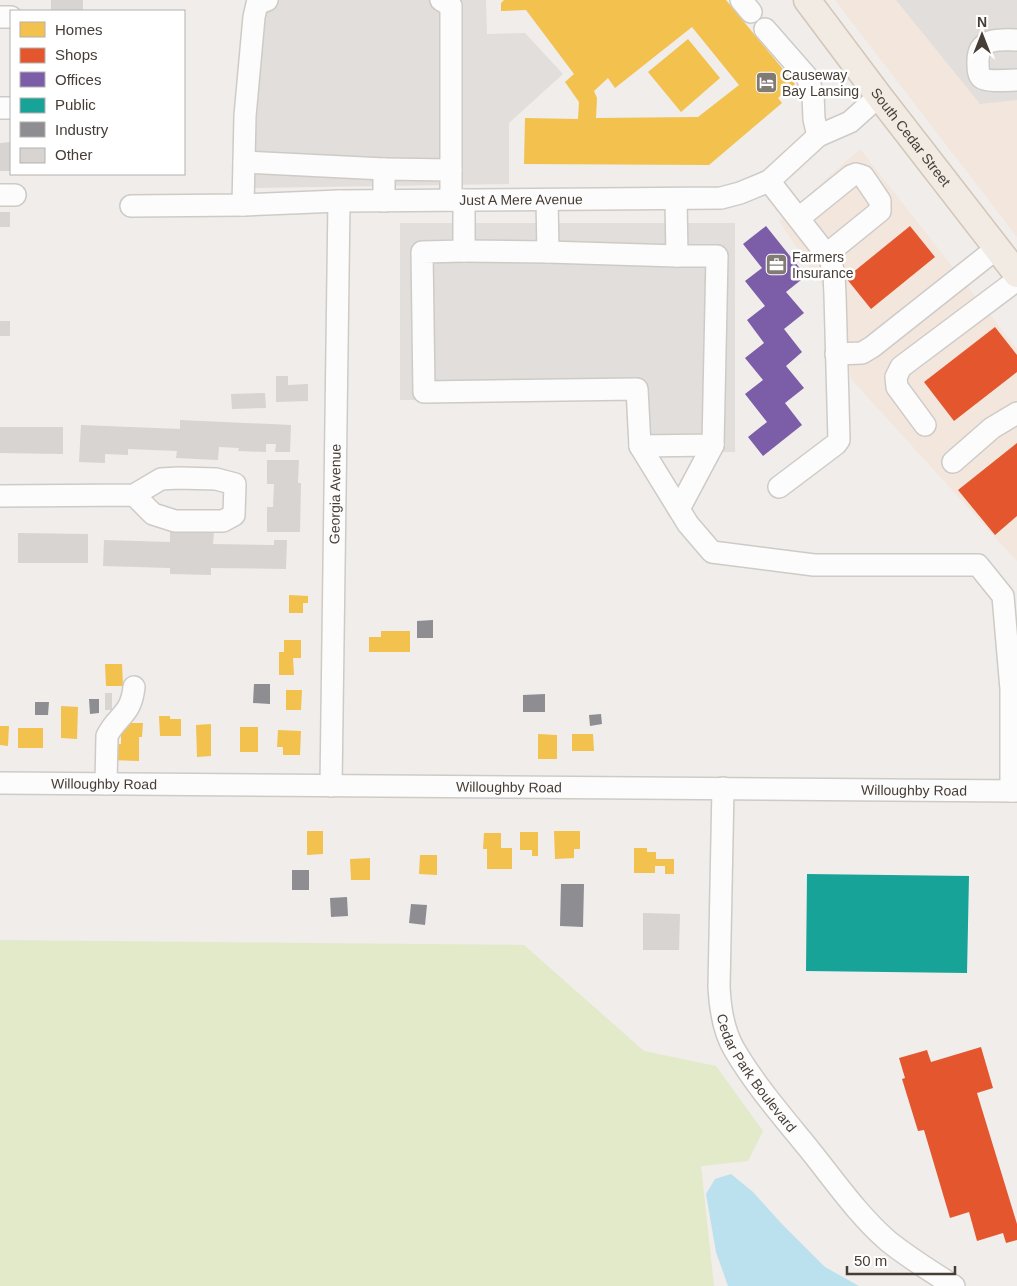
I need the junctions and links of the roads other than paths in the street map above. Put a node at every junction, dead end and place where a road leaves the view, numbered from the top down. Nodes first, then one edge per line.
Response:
1 (807, 0) edge
2 (261, 1) edge
3 (448, 2) edge
4 (765, 29) dead end
5 (1017, 40) edge
6 (1017, 80) edge
7 (879, 96) junction
8 (818, 136) junction
9 (244, 162) junction
10 (384, 169) junction
11 (451, 170) junction
12 (769, 181) junction
13 (676, 199) junction
14 (457, 200) junction
15 (548, 200) junction
16 (339, 201) junction
17 (384, 201) junction
18 (243, 205) junction
19 (131, 206) dead end
20 (798, 218) junction
21 (997, 248) junction
22 (464, 252) junction
23 (548, 252) junction
24 (827, 254) junction
25 (677, 256) junction
26 (1017, 274) edge
27 (1017, 280) edge
28 (836, 354) junction
29 (1017, 413) edge
30 (924, 425) dead end
31 (713, 445) junction
32 (640, 446) junction
33 (953, 462) dead end
34 (779, 488) dead end
35 (134, 495) dead end
36 (0, 496) edge
37 (679, 509) junction
38 (134, 687) dead end
39 (0, 783) edge
40 (106, 784) junction
41 (331, 786) junction
42 (723, 788) junction
43 (1014, 791) edge
44 (954, 1286) edge

1 - 7 main road, South Cedar Street
2 - 9 street
3 - 11 street
4 - 8 street
5 - 6 street
7 - 8 street, Just A Mere Avenue
7 - 21 main road, South Cedar Street
8 - 12 street, Just A Mere Avenue
9 - 10 street
9 - 18 street
10 - 11 street
10 - 17 street
11 - 14 street
12 - 13 street, Just A Mere Avenue
12 - 20 street
13 - 15 street, Just A Mere Avenue
13 - 25 street
14 - 15 street, Just A Mere Avenue
14 - 17 street, Just A Mere Avenue
14 - 22 street
15 - 23 street
16 - 17 street, Just A Mere Avenue
16 - 18 street, Just A Mere Avenue
16 - 41 street, Georgia Avenue
18 - 19 street, Just A Mere Avenue
20 - 24 street
20 - 24 street
21 - 26 main road, South Cedar Street
21 - 28 street
22 - 23 street
22 - 32 street
23 - 25 street
24 - 28 street
25 - 31 street
27 - 30 street
28 - 34 street
29 - 33 street
31 - 32 street
31 - 37 street
32 - 37 street
35 - 36 street
37 - 43 street
38 - 40 street
39 - 40 street, Willoughby Road
40 - 41 street, Willoughby Road
41 - 42 street, Willoughby Road
42 - 43 street, Willoughby Road
42 - 44 street, Cedar Park Boulevard

